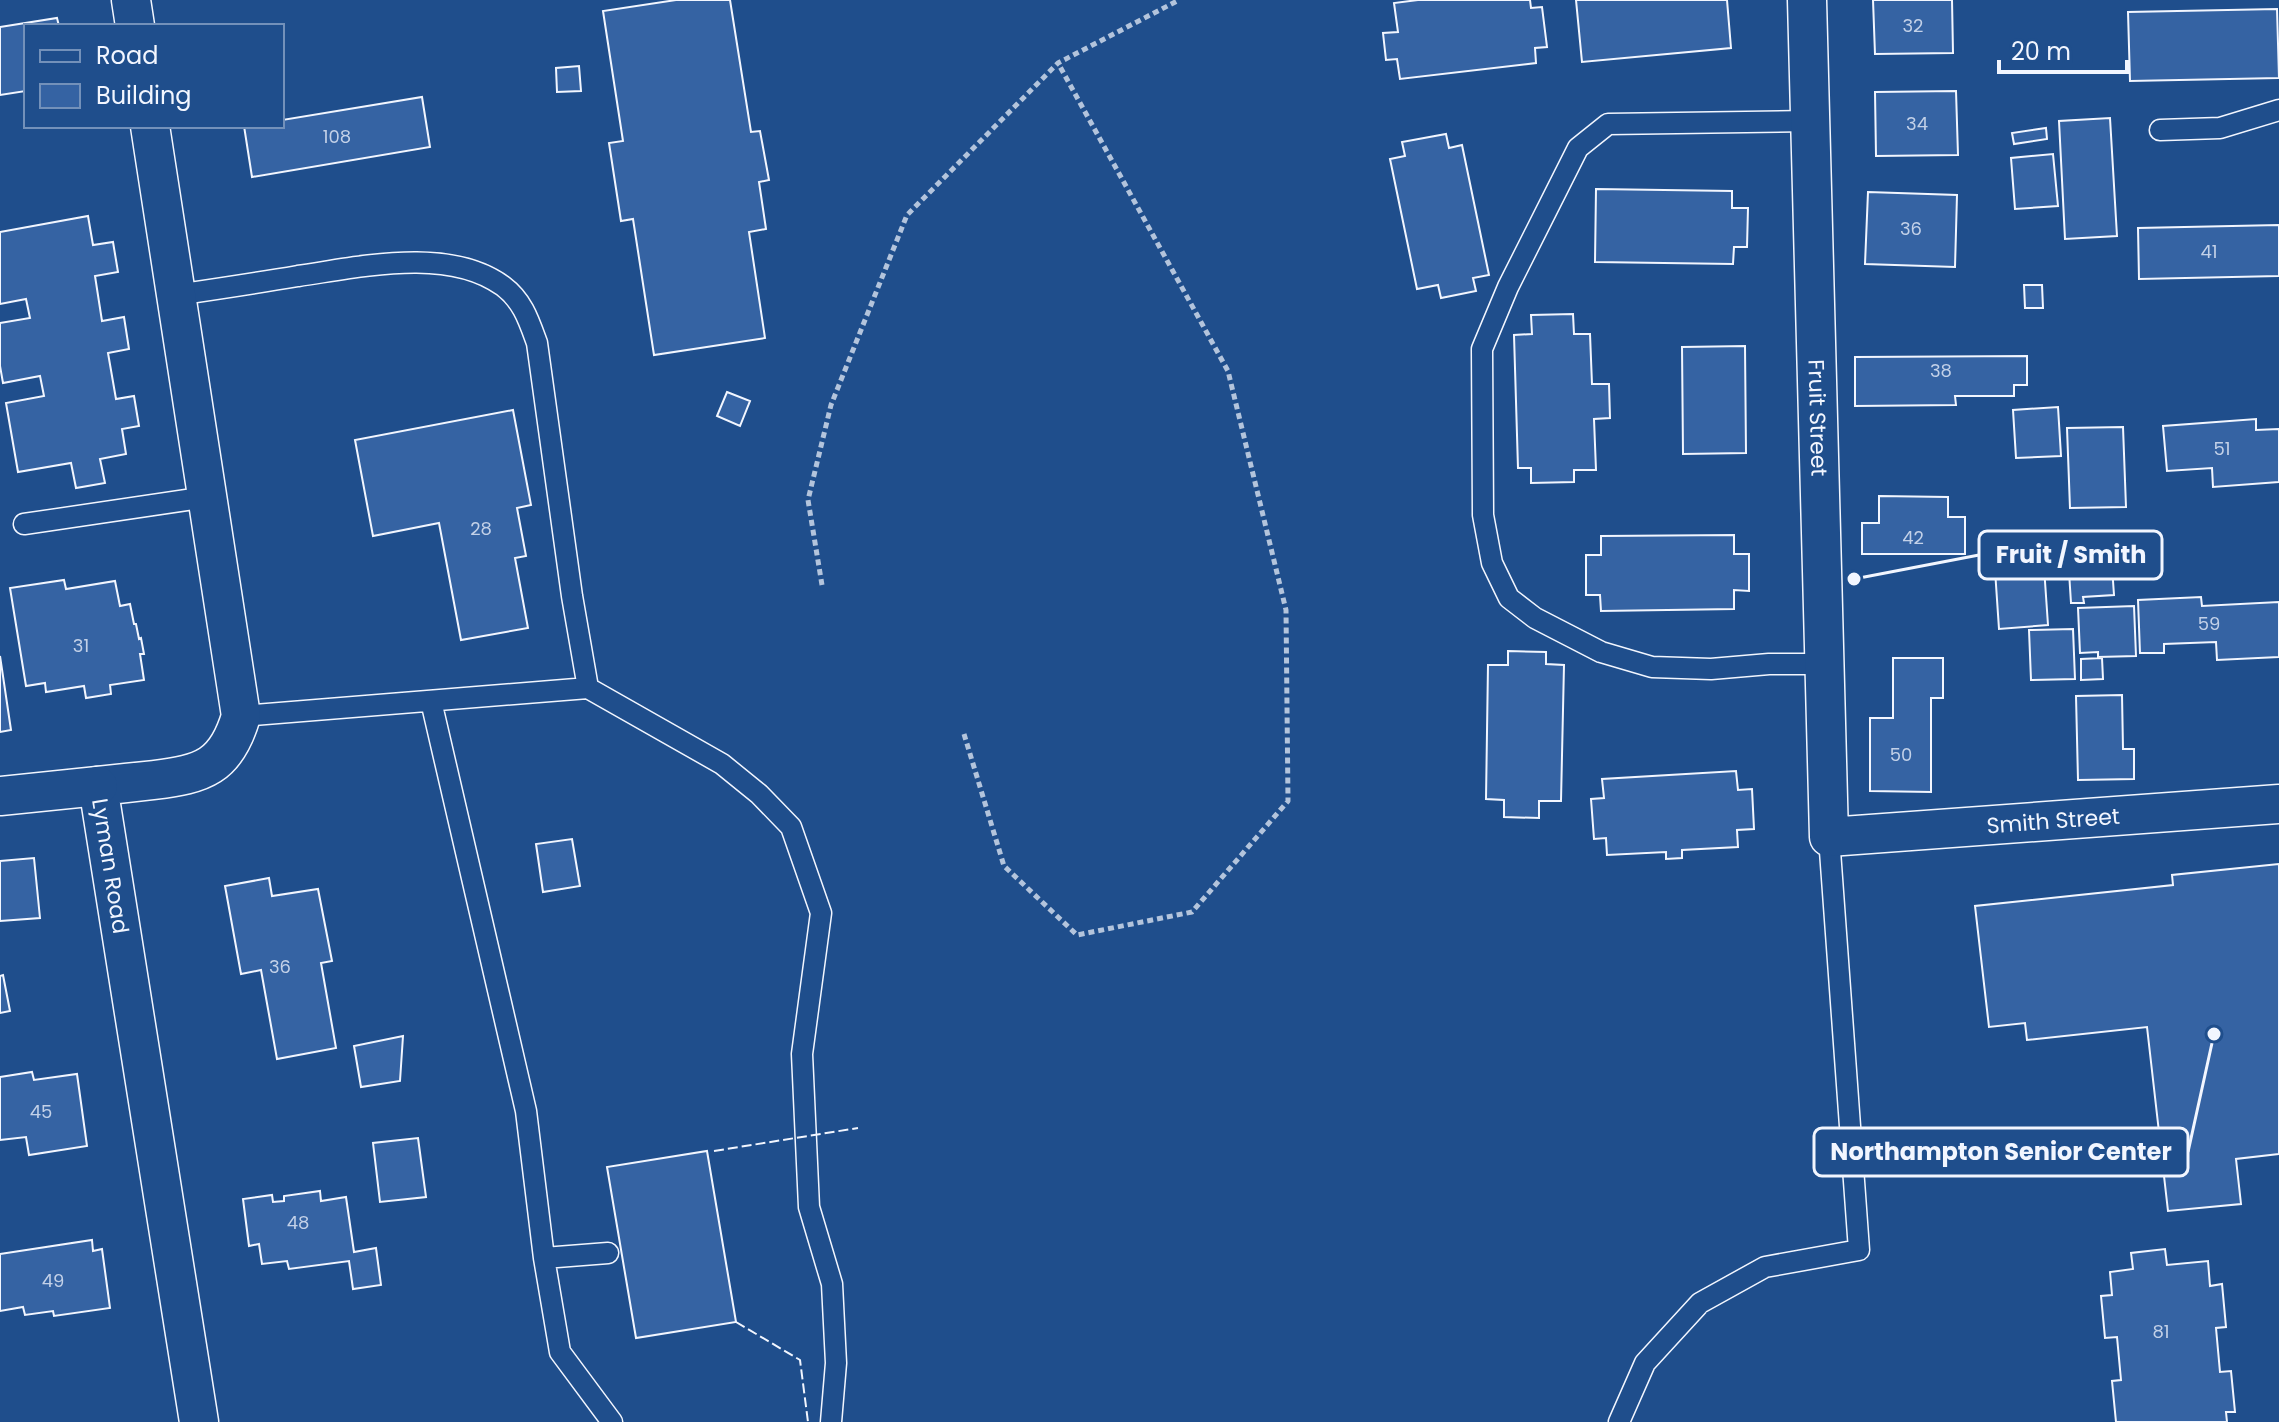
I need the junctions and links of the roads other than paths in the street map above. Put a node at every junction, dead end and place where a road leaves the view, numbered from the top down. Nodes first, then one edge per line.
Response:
1 (131, 0) edge
2 (1807, 0) edge
3 (135, 24) edge
4 (2279, 110) edge
5 (1809, 121) junction
6 (150, 128) edge
7 (2160, 130) dead end
8 (176, 295) junction
9 (207, 497) junction
10 (24, 524) dead end
11 (1823, 664) junction
12 (588, 688) junction
13 (431, 701) junction
14 (241, 716) junction
15 (98, 786) junction
16 (0, 796) edge
17 (2279, 804) edge
18 (1829, 837) junction
19 (608, 1253) dead end
20 (544, 1258) junction
21 (199, 1422) edge
22 (612, 1422) edge
23 (831, 1422) edge
24 (1619, 1422) edge

1 - 3 street
2 - 5 street, Fruit Street
4 - 7 lane
5 - 11 street, Fruit Street
5 - 11 lane
6 - 8 street
8 - 9 street
8 - 12 lane
9 - 10 lane
9 - 14 street
11 - 18 street, Fruit Street
12 - 13 lane
12 - 23 lane
13 - 14 lane
13 - 20 lane
14 - 15 street, Lyman Road
15 - 16 street
15 - 21 street, Lyman Road
17 - 18 street, Smith Street
18 - 24 lane
19 - 20 lane
20 - 22 lane

